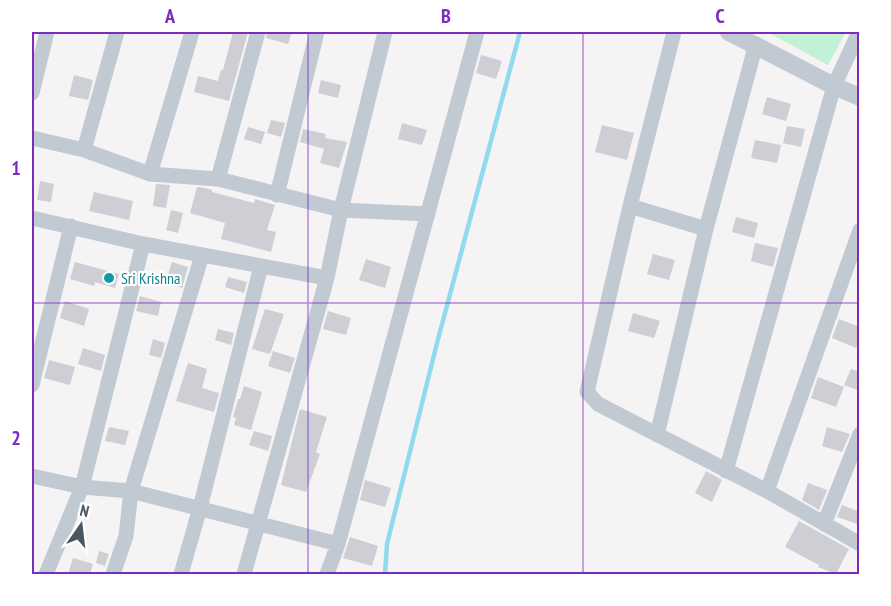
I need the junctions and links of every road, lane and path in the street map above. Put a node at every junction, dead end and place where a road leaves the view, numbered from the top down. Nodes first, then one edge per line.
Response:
1 (47, 32) edge
2 (117, 32) edge
3 (192, 32) edge
4 (258, 32) edge
5 (317, 32) edge
6 (385, 32) edge
7 (477, 32) edge
8 (674, 32) edge
9 (729, 32) edge
10 (859, 32) edge
11 (756, 44) junction
12 (834, 86) junction
13 (32, 93) edge
14 (860, 97) edge
15 (32, 138) edge
16 (84, 150) junction
17 (150, 174) junction
18 (218, 179) junction
19 (277, 195) junction
20 (630, 206) junction
21 (341, 210) junction
22 (428, 214) junction
23 (32, 218) edge
24 (70, 226) junction
25 (706, 229) junction
26 (860, 230) edge
27 (142, 244) junction
28 (202, 255) junction
29 (261, 266) junction
30 (327, 278) junction
31 (32, 385) edge
32 (860, 434) edge
33 (657, 435) junction
34 (726, 471) junction
35 (32, 476) edge
36 (82, 487) junction
37 (131, 491) junction
38 (767, 491) junction
39 (200, 508) junction
40 (258, 523) junction
41 (824, 524) junction
42 (338, 544) junction
43 (860, 544) edge
44 (46, 574) edge
45 (112, 574) edge
46 (181, 574) edge
47 (244, 574) edge
48 (327, 574) edge

1 - 13 street
2 - 16 street
3 - 17 street
4 - 18 street
5 - 19 street
6 - 21 street
7 - 22 street
8 - 20 street
9 - 11 street
10 - 12 street
11 - 12 street
11 - 25 street
12 - 14 street
12 - 34 street
15 - 16 street
16 - 17 street
17 - 18 street
18 - 19 street
19 - 21 street
20 - 25 street
20 - 33 street
21 - 22 street
21 - 30 street
22 - 42 street
23 - 24 street
24 - 27 street
24 - 31 street
25 - 33 street
26 - 38 street
27 - 28 street
27 - 36 street
28 - 29 street
28 - 37 street
29 - 30 street
29 - 39 street
30 - 40 street
32 - 41 street
33 - 34 street
34 - 38 street
35 - 36 street
36 - 37 street
36 - 44 street
37 - 39 street
37 - 45 street
38 - 41 street
39 - 40 street
39 - 46 street
40 - 42 street
40 - 47 street
41 - 43 street
42 - 48 street

